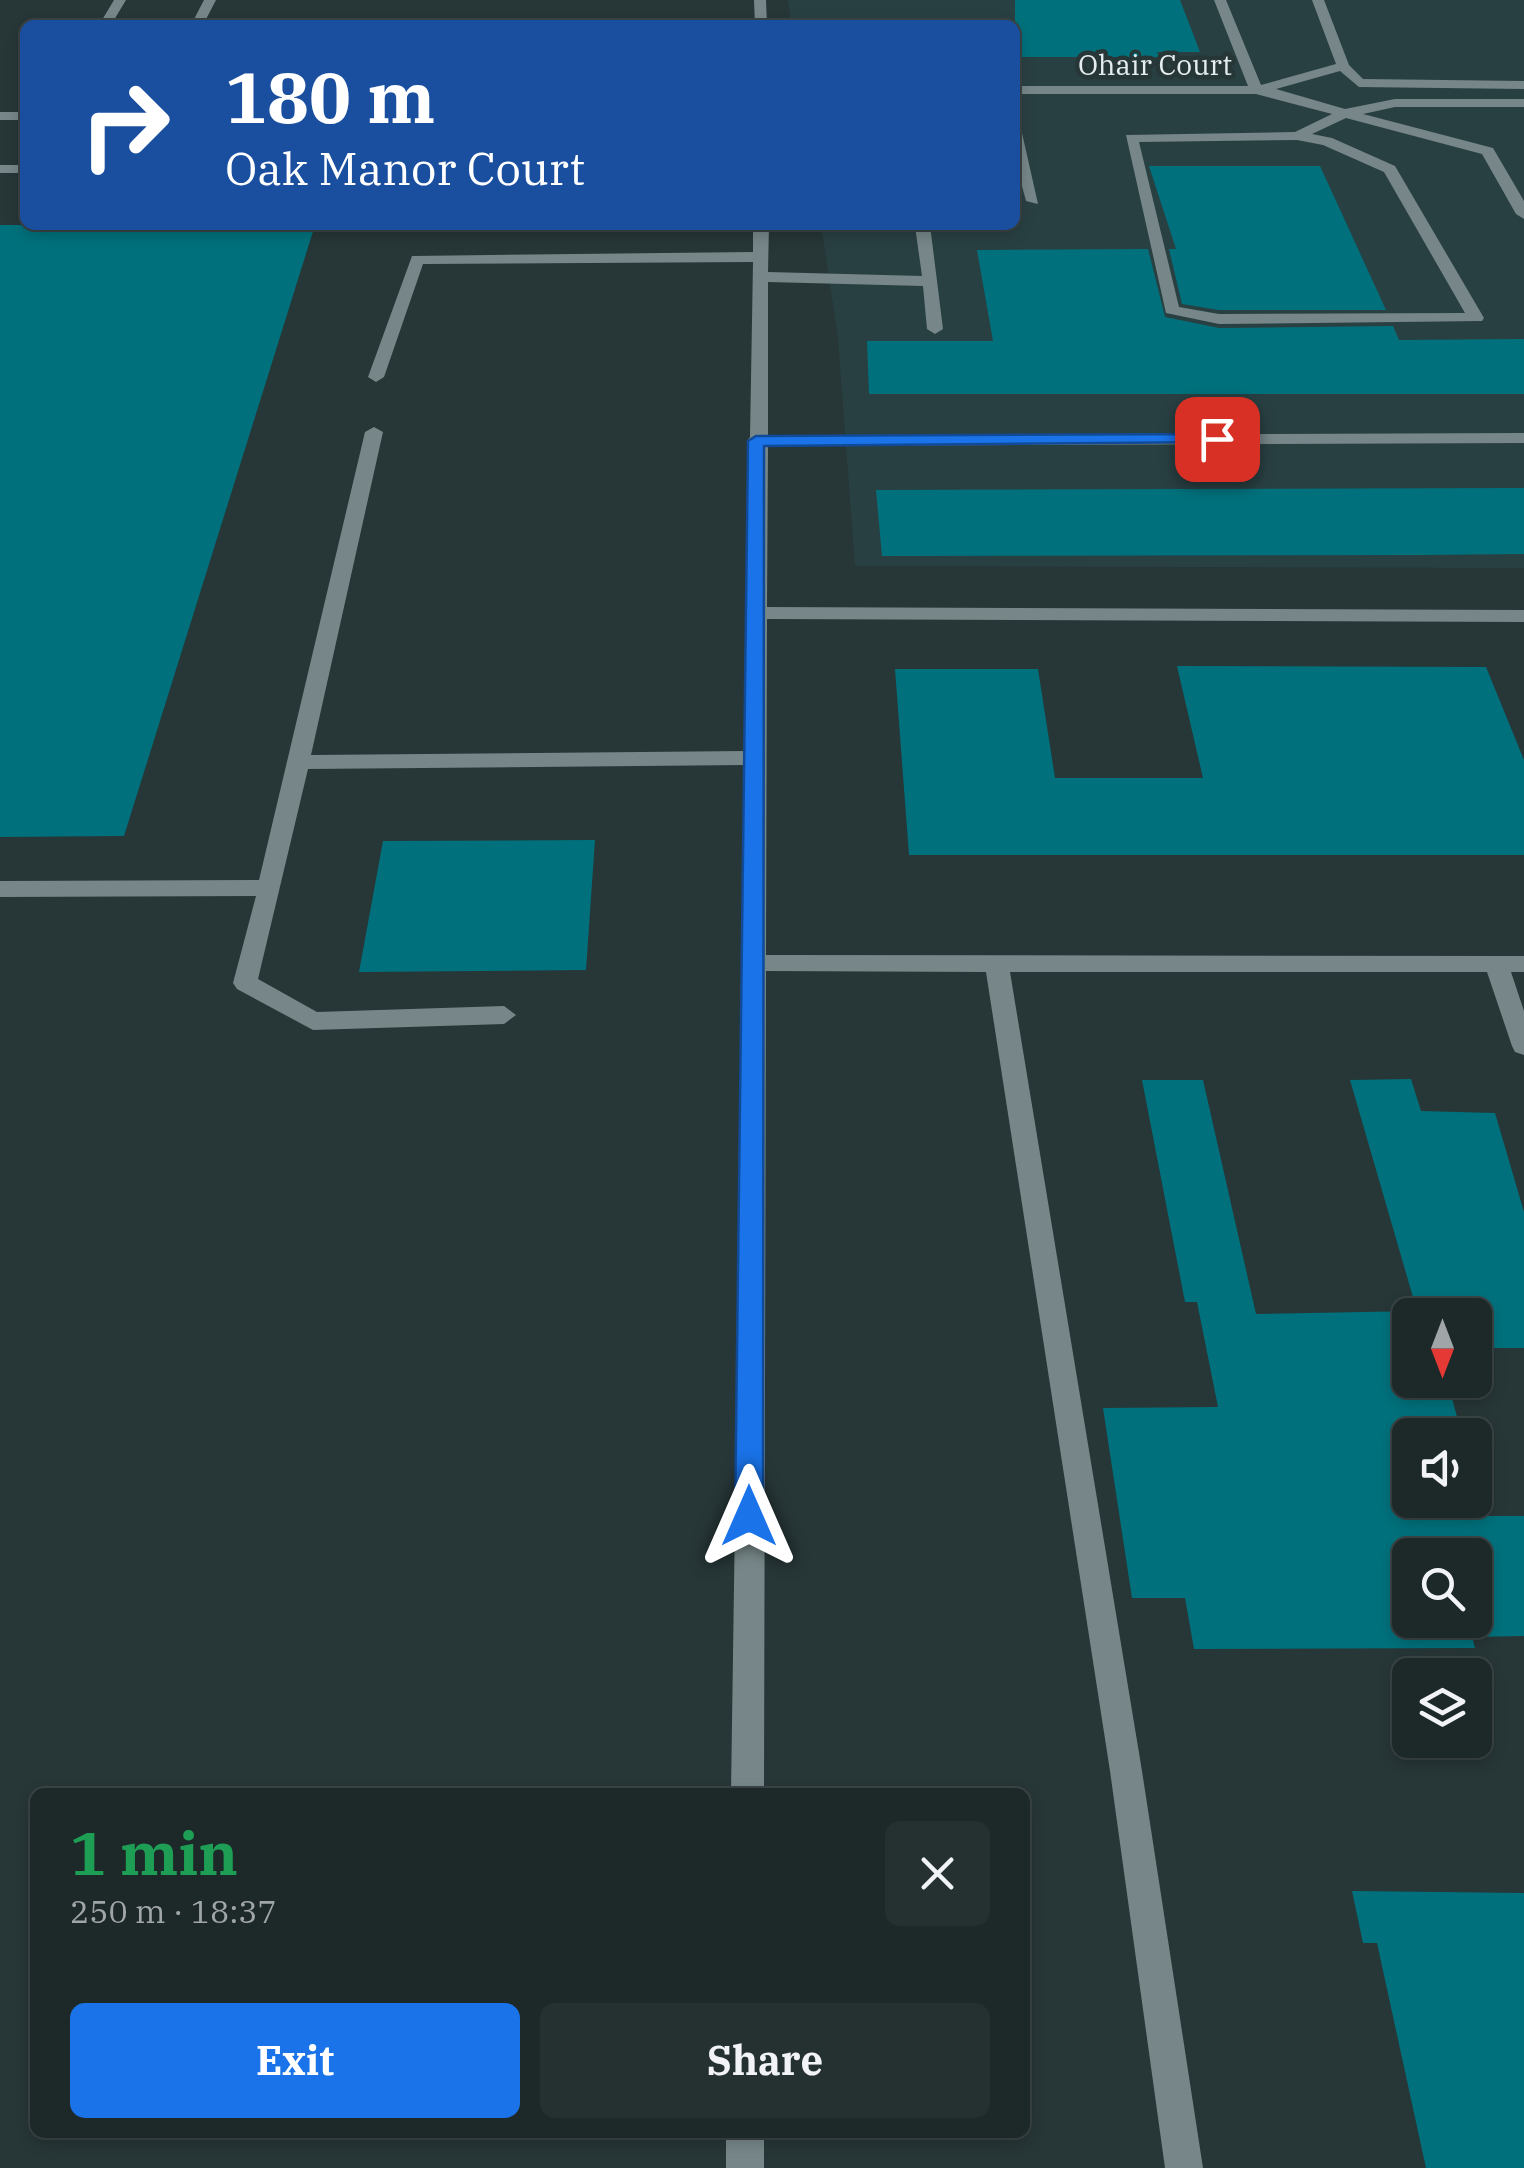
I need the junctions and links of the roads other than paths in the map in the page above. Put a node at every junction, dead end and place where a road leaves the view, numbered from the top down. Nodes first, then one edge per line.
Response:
1 (1220, 0) edge
2 (1318, 0) edge
3 (1344, 66) junction
4 (1524, 86) edge
5 (1020, 90) edge
6 (1256, 90) junction
7 (1295, 90) dead end
8 (1524, 104) edge
9 (1346, 114) junction
10 (1297, 136) junction
11 (1020, 152) edge
12 (1033, 202) dead end
13 (1524, 214) edge
14 (760, 230) edge
15 (924, 230) edge
16 (759, 267) junction
17 (931, 280) junction
18 (935, 329) dead end
19 (376, 378) dead end
20 (374, 432) dead end
21 (1524, 438) edge
22 (756, 441) junction
23 (754, 613) junction
24 (1524, 616) edge
25 (754, 758) junction
26 (299, 762) junction
27 (269, 888) junction
28 (0, 889) edge
29 (752, 963) junction
30 (997, 964) junction
31 (1496, 964) junction
32 (1524, 964) edge
33 (504, 1015) dead end
34 (1524, 1046) edge
35 (747, 1788) edge
36 (745, 2138) edge
37 (745, 2168) edge
38 (1184, 2168) edge

1 - 6 street
2 - 3 street
3 - 4 street
3 - 6 street
5 - 6 street, Ohair Court
6 - 7 street, Ohair Court
6 - 9 street
8 - 9 street
9 - 10 street
9 - 13 street
10 - 10 street
11 - 12 street
14 - 16 street
15 - 17 street
16 - 17 street
16 - 19 street
16 - 22 street
17 - 18 street
20 - 26 street
21 - 22 street
22 - 23 street
23 - 24 street
23 - 25 street
25 - 26 street
25 - 29 street
26 - 27 street
27 - 28 street
27 - 33 street
29 - 30 street
29 - 35 street
30 - 31 street
30 - 38 street
31 - 32 street
31 - 34 street
36 - 37 street

